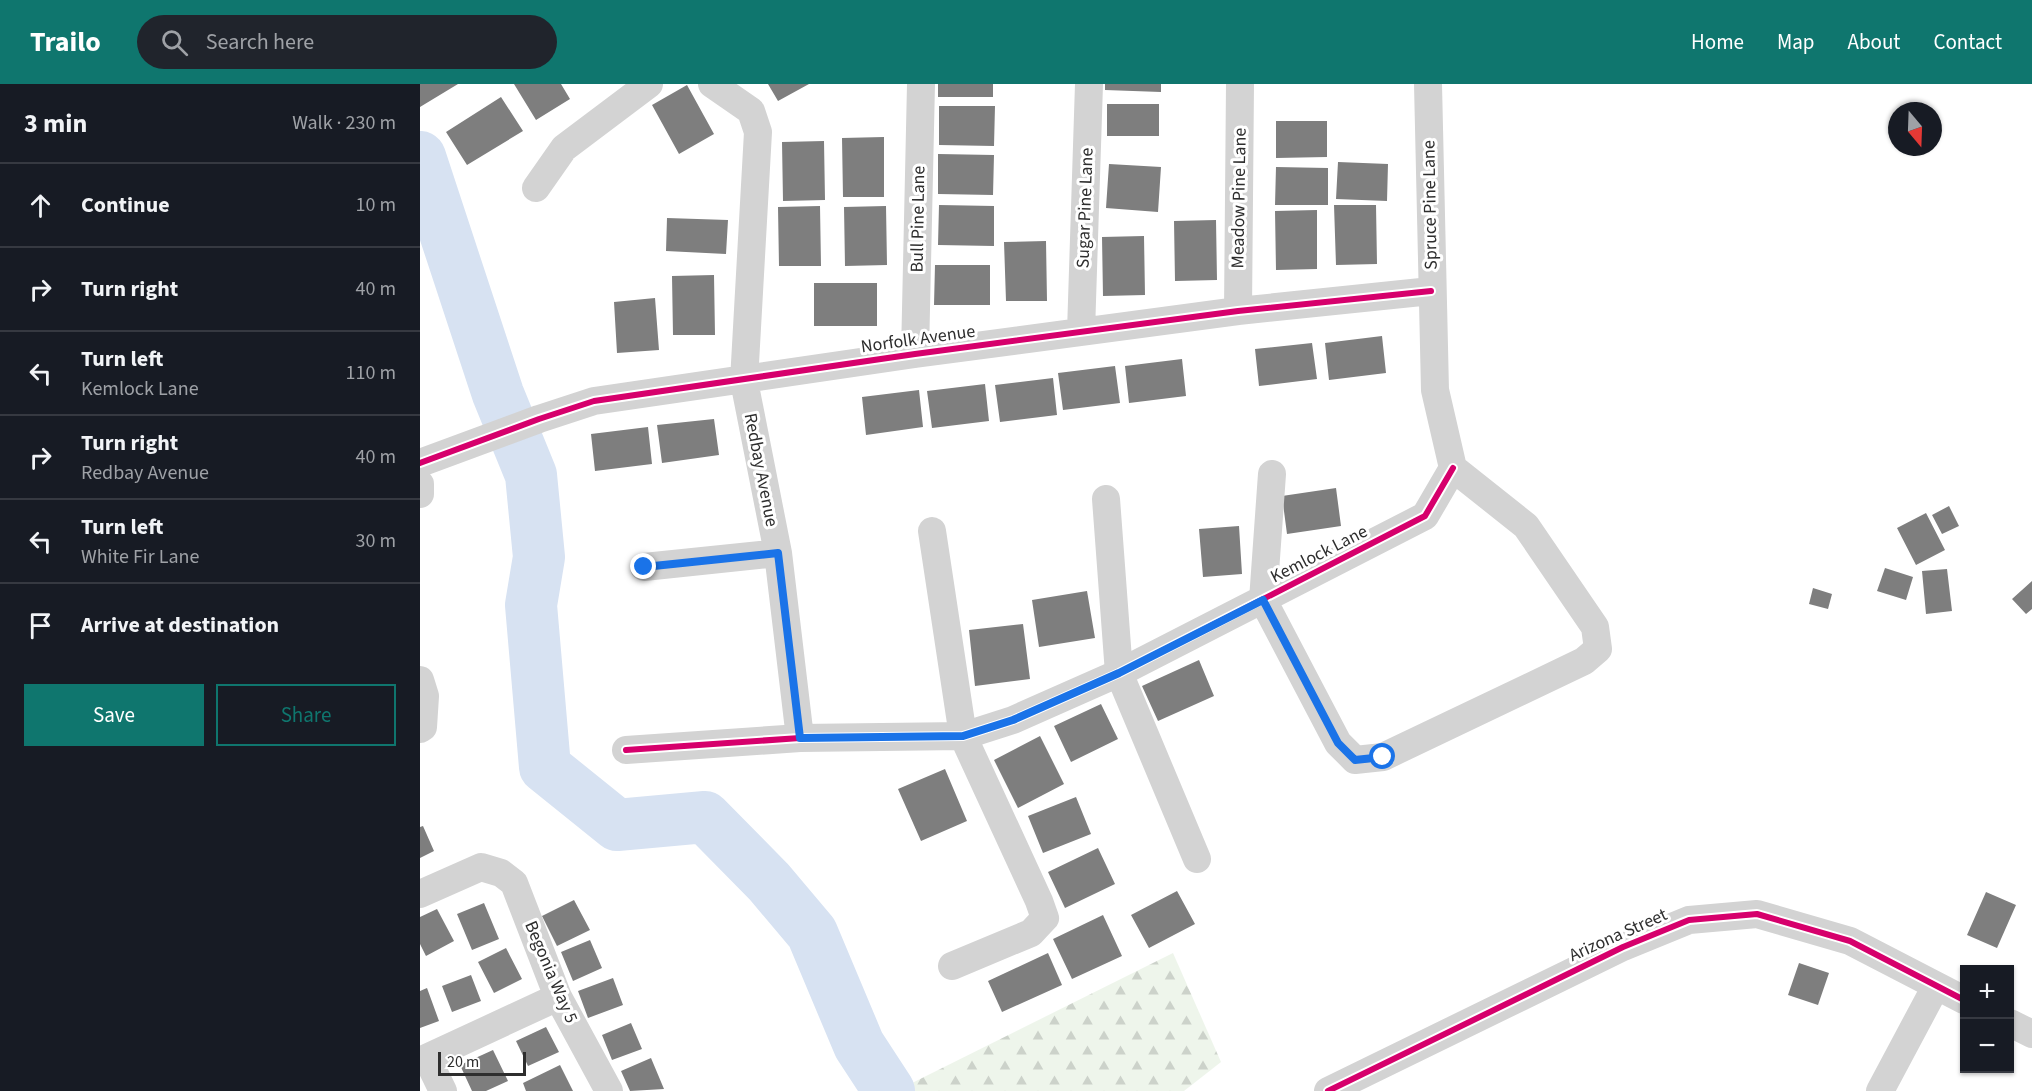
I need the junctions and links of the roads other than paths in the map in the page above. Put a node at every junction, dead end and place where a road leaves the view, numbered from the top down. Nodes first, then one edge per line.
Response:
1 (649, 84) edge
2 (712, 84) edge
3 (921, 84) edge
4 (1089, 84) edge
5 (1240, 84) edge
6 (1428, 84) edge
7 (536, 188) dead end
8 (1431, 291) junction
9 (1238, 311) junction
10 (1081, 332) junction
11 (915, 354) junction
12 (744, 381) junction
13 (426, 461) edge
14 (1453, 468) junction
15 (1272, 474) dead end
16 (420, 484) edge
17 (420, 494) edge
18 (1106, 499) dead end
19 (932, 531) dead end
20 (778, 553) junction
21 (644, 567) dead end
22 (1263, 600) junction
23 (1119, 673) junction
24 (420, 680) edge
25 (420, 729) edge
26 (963, 736) junction
27 (800, 738) junction
28 (626, 750) dead end
29 (1197, 859) dead end
30 (420, 894) edge
31 (952, 966) dead end
32 (1936, 986) junction
33 (558, 998) junction
34 (1960, 998) edge
35 (2014, 1025) edge
36 (2032, 1034) edge
37 (424, 1060) edge
38 (443, 1091) edge
39 (609, 1091) edge
40 (1328, 1091) edge
41 (1880, 1091) edge

1 - 7 street
2 - 12 street, Redbay Avenue
3 - 11 street, Bull Pine Lane
4 - 10 street, Sugar Pine Lane
5 - 9 street, Meadow Pine Lane
6 - 8 street, Spruce Pine Lane
8 - 9 street, Norfolk Avenue
8 - 14 street, Spruce Pine Lane
9 - 10 street, Norfolk Avenue
10 - 11 street, Norfolk Avenue
11 - 12 street, Norfolk Avenue
12 - 13 street, Norfolk Avenue
12 - 20 street, Redbay Avenue
14 - 22 street, Kemlock Lane
14 - 22 street
15 - 22 street
16 - 17 street
18 - 23 street
19 - 26 street
20 - 21 street
20 - 27 street, Redbay Avenue
22 - 23 street, Kemlock Lane
23 - 26 street, Kemlock Lane
23 - 29 street
24 - 25 street
26 - 27 street, Kemlock Lane
26 - 31 street
27 - 28 street, Kemlock Lane
30 - 33 street, Begonia Way 5
32 - 34 street, Arizona Street
32 - 40 street, Arizona Street
32 - 41 street
33 - 37 street
33 - 39 street, Begonia Way 5
35 - 36 street
37 - 38 street

